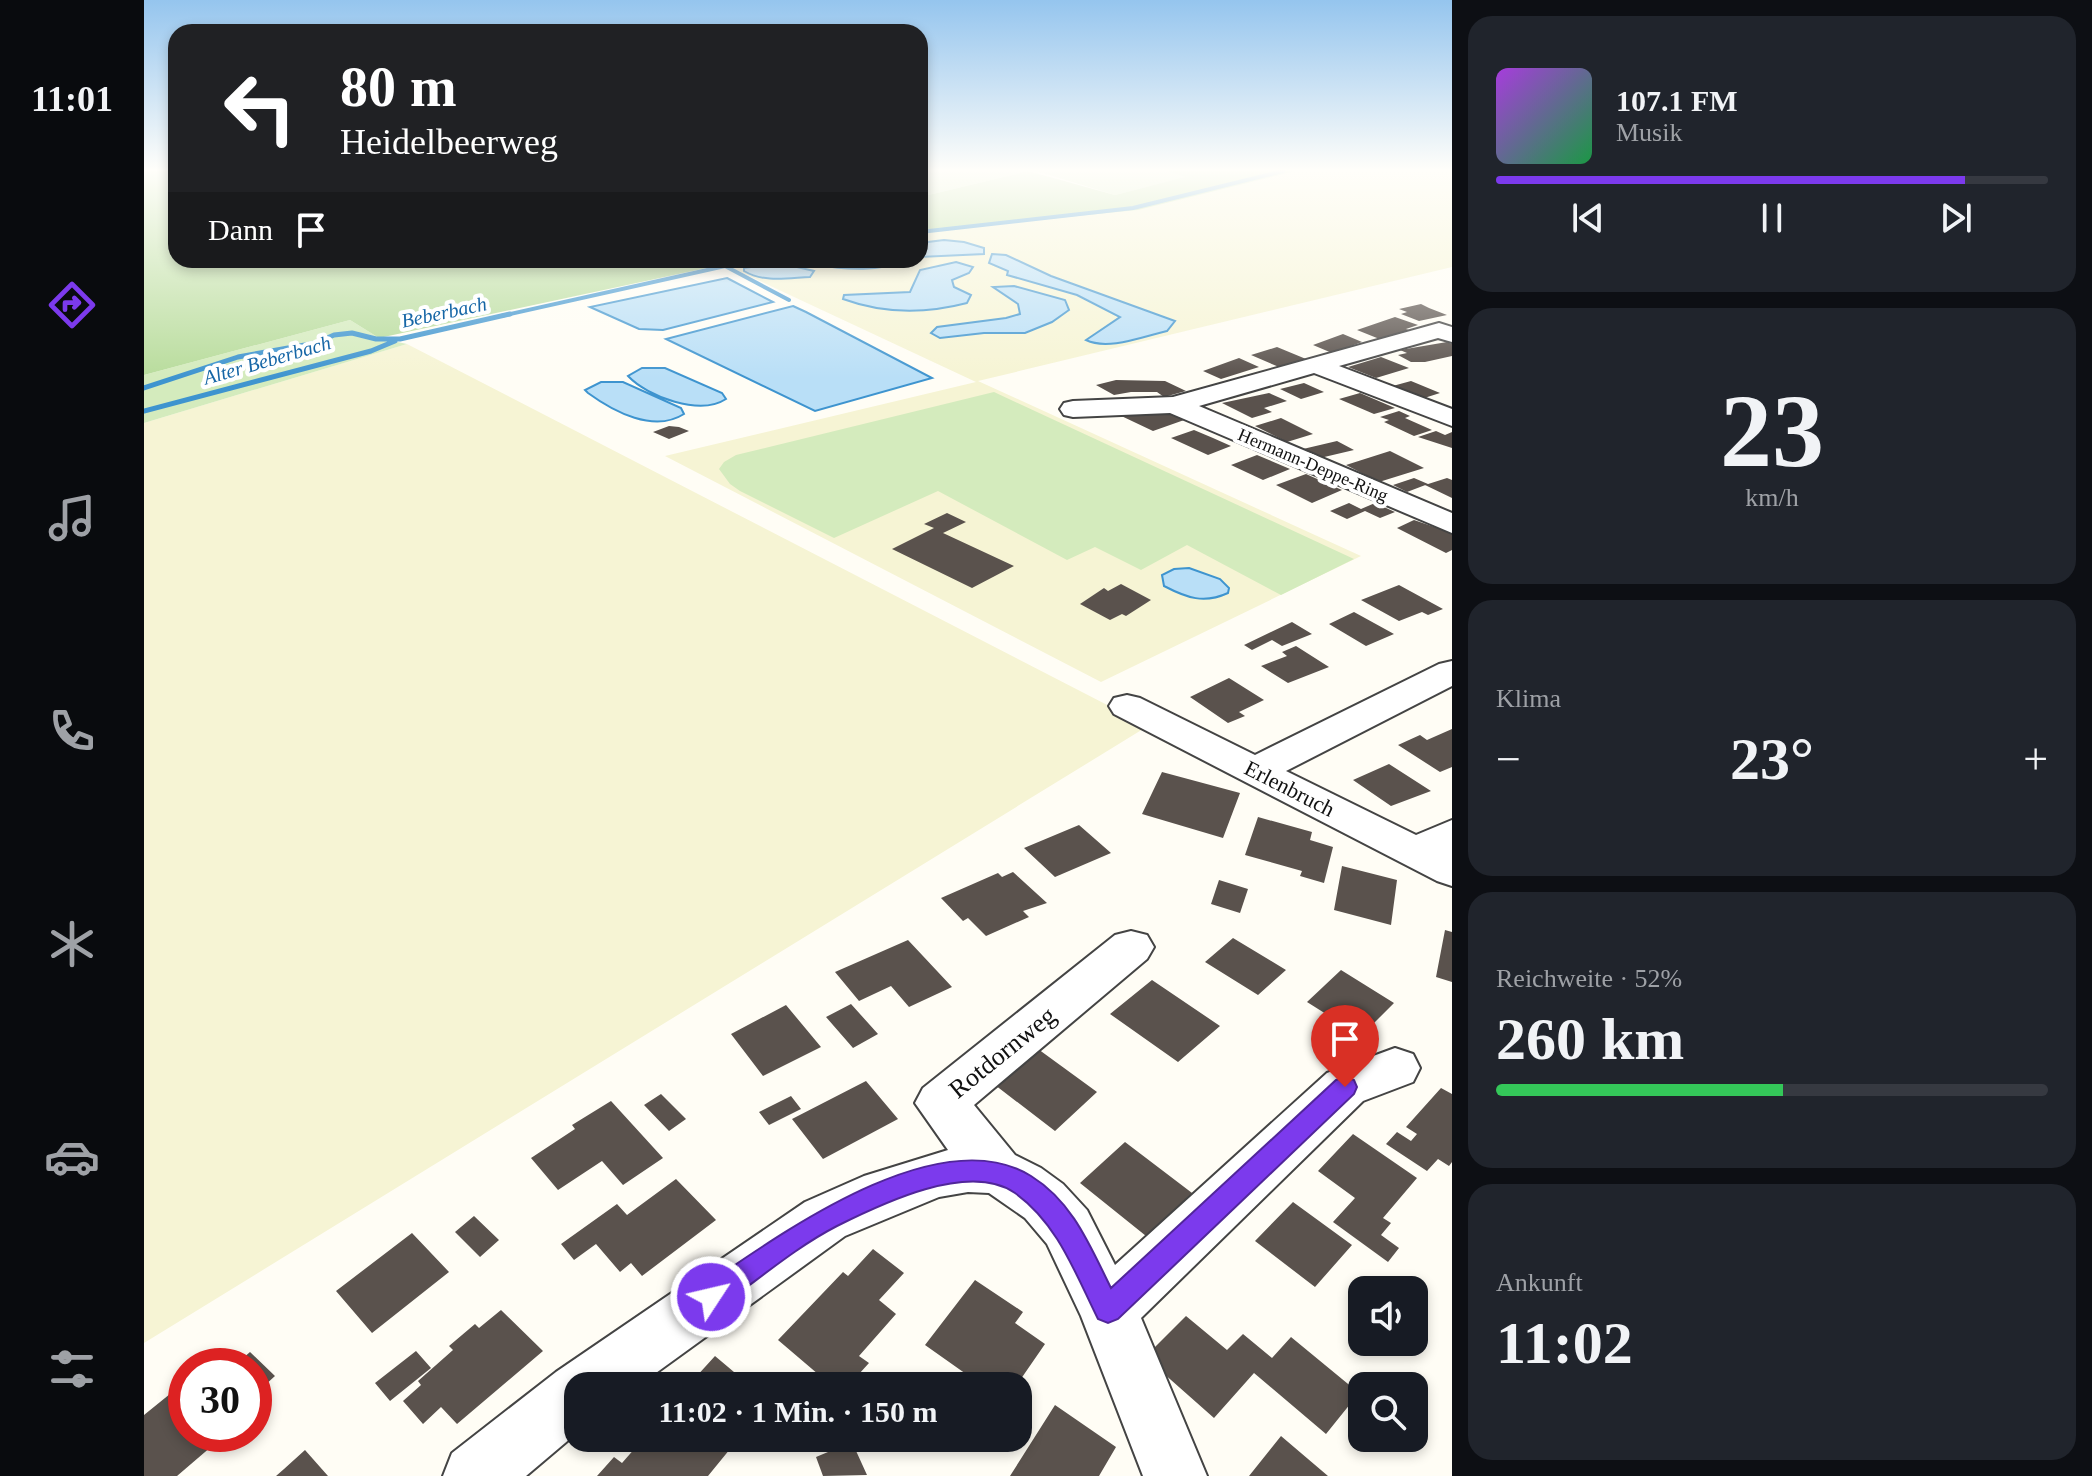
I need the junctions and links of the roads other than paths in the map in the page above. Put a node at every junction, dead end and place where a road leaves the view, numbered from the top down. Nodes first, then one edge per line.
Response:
1 (1452, 335) edge
2 (1315, 365) junction
3 (1174, 405) junction
4 (1073, 409) dead end
5 (1452, 418) edge
6 (1452, 524) edge
7 (1452, 672) edge
8 (1127, 706) dead end
9 (1255, 771) junction
10 (1440, 853) edge
11 (1131, 947) dead end
12 (1395, 1068) dead end
13 (996, 1171) junction
14 (1108, 1310) junction
15 (607, 1372) edge
16 (564, 1404) edge
17 (1163, 1468) edge
18 (475, 1476) edge

1 - 2 street, Hermann-Deppe-Ring
2 - 3 street, Hermann-Deppe-Ring
2 - 5 street
3 - 4 street, Hermann-Deppe-Ring
3 - 6 street, Hermann-Deppe-Ring
7 - 9 street
8 - 9 street, Erlenbruch
9 - 10 street, Erlenbruch
11 - 13 street, Rotdornweg
12 - 14 street
13 - 14 street
13 - 15 street
14 - 17 street
16 - 18 street

